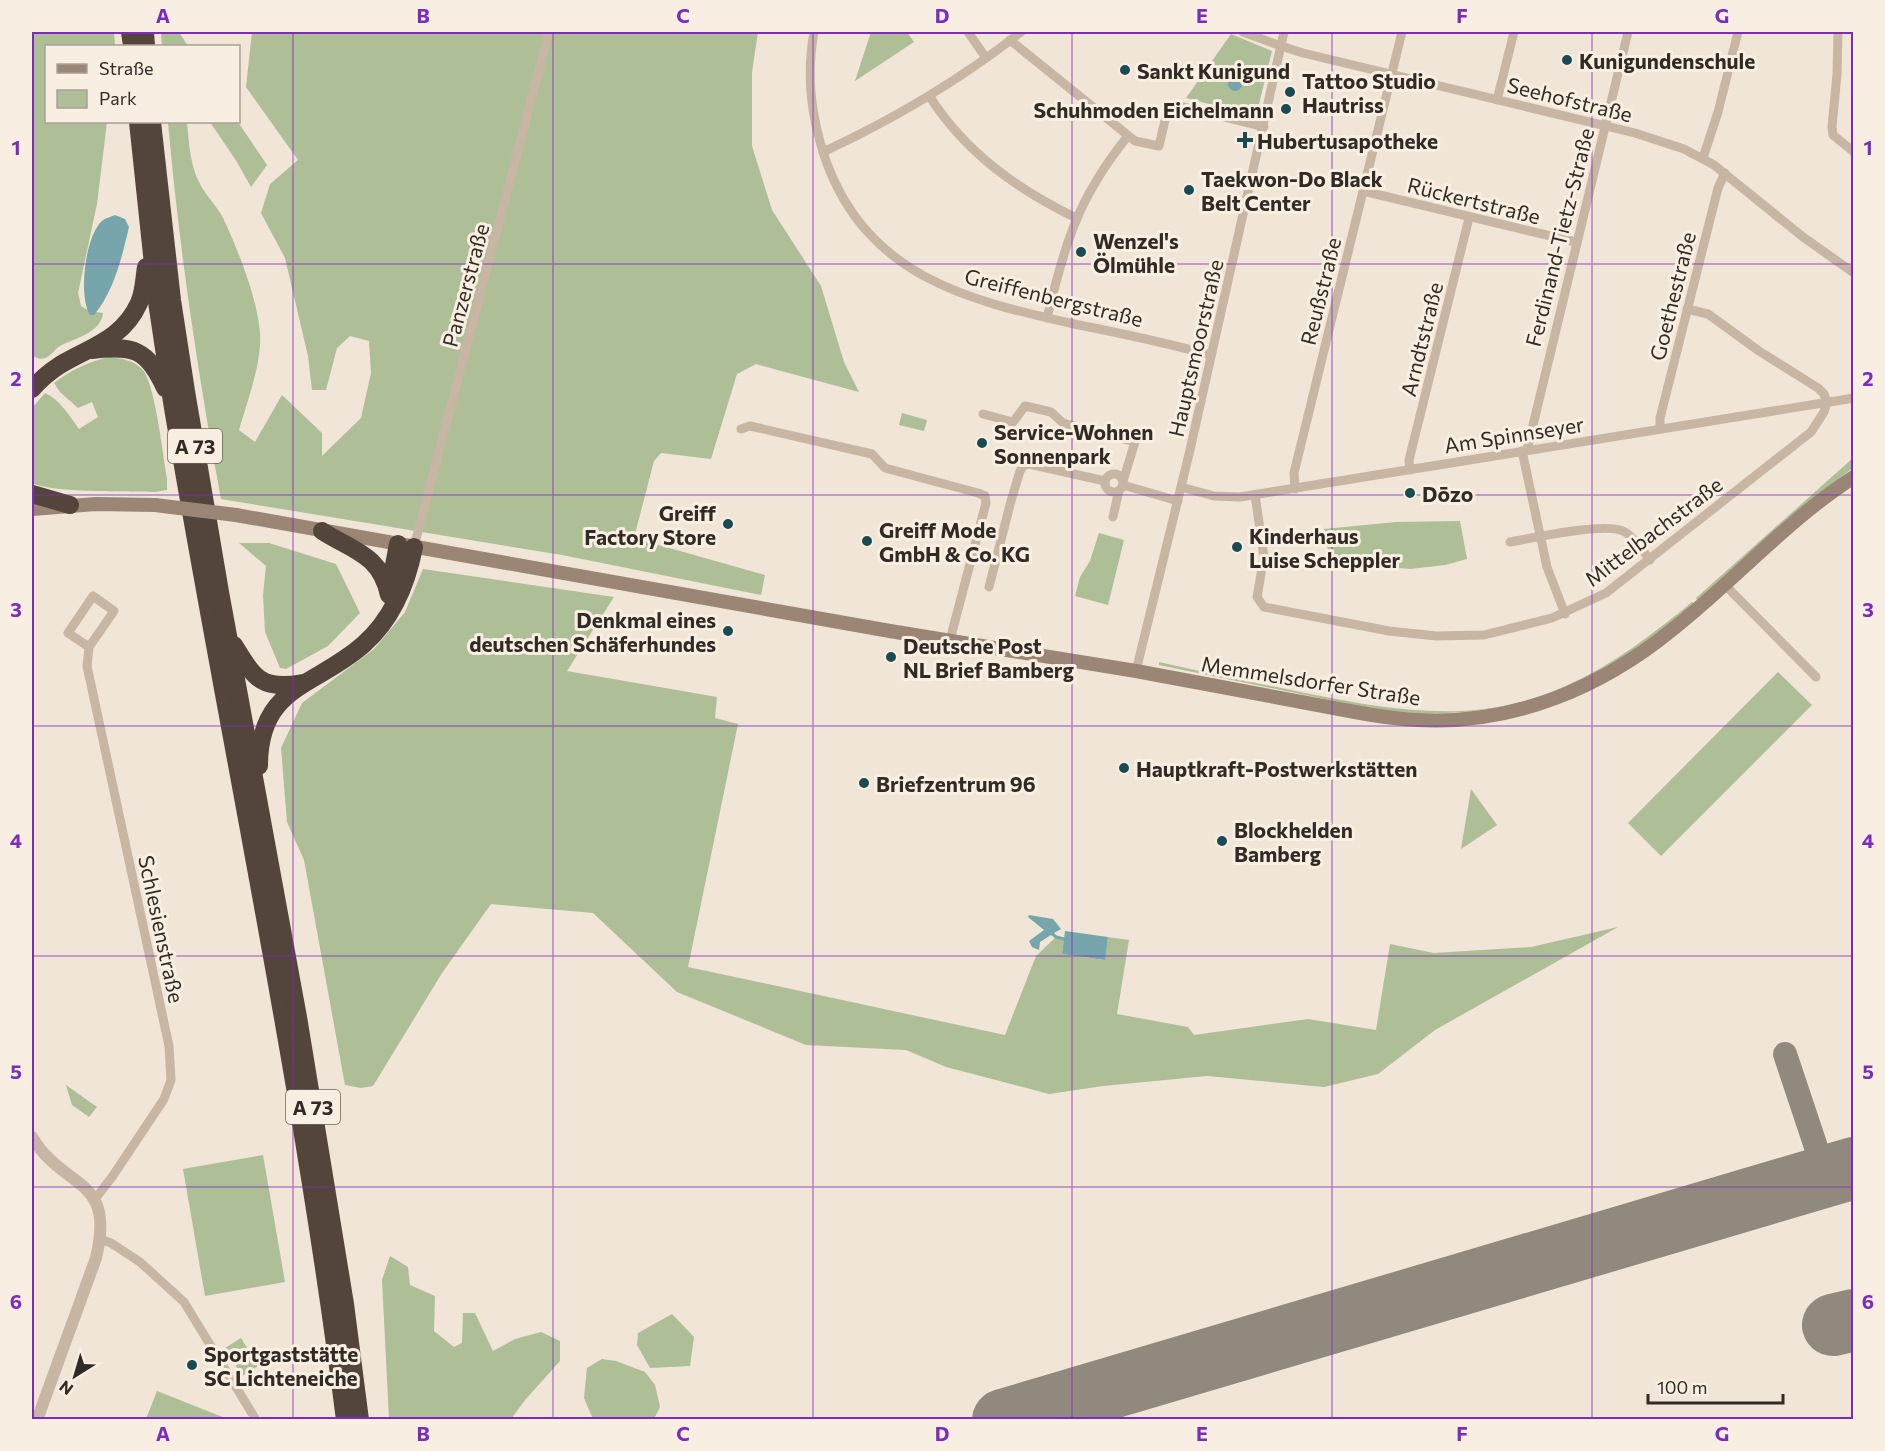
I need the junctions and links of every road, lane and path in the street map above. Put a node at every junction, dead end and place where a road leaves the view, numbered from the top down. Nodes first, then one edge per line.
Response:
1 (549, 32) edge
2 (814, 32) edge
3 (968, 32) edge
4 (1021, 32) edge
5 (1244, 32) edge
6 (1284, 32) edge
7 (1402, 32) edge
8 (1514, 32) edge
9 (1628, 32) edge
10 (1738, 32) edge
11 (1838, 32) edge
12 (1010, 40) junction
13 (1281, 46) junction
14 (986, 58) junction
15 (1392, 74) junction
16 (930, 97) junction
17 (1497, 100) junction
18 (138, 123) edge
19 (152, 123) edge
20 (1605, 126) junction
21 (1264, 127) junction
22 (1127, 137) junction
23 (823, 152) junction
24 (1854, 152) edge
25 (1702, 158) junction
26 (1725, 173) junction
27 (1363, 191) junction
28 (1076, 218) junction
29 (1469, 218) junction
30 (1576, 242) junction
31 (150, 244) junction
32 (1854, 273) edge
33 (1688, 309) junction
34 (1047, 318) junction
35 (90, 351) junction
36 (1211, 355) junction
37 (32, 389) edge
38 (1854, 398) edge
39 (172, 402) junction
40 (1827, 402) junction
41 (983, 414) dead end
42 (1660, 428) junction
43 (741, 429) dead end
44 (1524, 451) junction
45 (1410, 470) junction
46 (1854, 477) edge
47 (1105, 481) junction
48 (1122, 486) junction
49 (1181, 487) junction
50 (1295, 489) junction
51 (32, 494) edge
52 (1255, 495) junction
53 (1178, 501) junction
54 (70, 505) junction
55 (32, 509) edge
56 (1113, 517) dead end
57 (322, 531) junction
58 (1540, 537) junction
59 (1510, 542) dead end
60 (406, 545) junction
61 (1650, 560) junction
62 (1724, 584) junction
63 (989, 587) dead end
64 (388, 595) junction
65 (1565, 614) junction
66 (386, 620) junction
67 (227, 633) junction
68 (950, 640) junction
69 (89, 648) junction
70 (1136, 671) junction
71 (1816, 677) dead end
72 (303, 683) junction
73 (258, 795) junction
74 (32, 1137) edge
75 (95, 1199) junction
76 (100, 1239) junction
77 (37, 1419) edge
78 (256, 1419) edge
79 (345, 1419) edge
80 (360, 1419) edge

1 - 60 street, Panzerstraße
2 - 23 street, Greiffenbergstraße
3 - 14 street
4 - 12 street
5 - 13 street, Seehofstraße
6 - 13 street, Hauptsmoorstraße
7 - 15 street, Reußstraße
8 - 17 street
9 - 20 street, Ferdinand-Tietz-Straße
10 - 25 street
11 - 24 street
12 - 14 street
12 - 22 street
13 - 15 street, Seehofstraße
13 - 21 street, Hauptsmoorstraße
14 - 16 street
15 - 17 street, Seehofstraße
15 - 27 street, Reußstraße
16 - 23 street
16 - 28 street
17 - 20 street, Seehofstraße
18 - 31 highway, A 73
19 - 67 highway, A 73
20 - 25 street, Seehofstraße
20 - 30 street, Ferdinand-Tietz-Straße
21 - 22 street
21 - 36 street, Hauptsmoorstraße
22 - 28 street
23 - 34 street, Greiffenbergstraße
25 - 26 street, Seehofstraße
26 - 32 street, Seehofstraße
26 - 33 street, Goethestraße
27 - 29 street, Rückertstraße
27 - 50 street, Reußstraße
28 - 34 street
29 - 30 street, Rückertstraße
29 - 45 street, Arndtstraße
30 - 44 street, Ferdinand-Tietz-Straße
31 - 35 highway
31 - 39 highway, A 73
33 - 40 street
33 - 42 street, Goethestraße
34 - 36 street, Greiffenbergstraße
35 - 37 highway
35 - 39 highway
36 - 49 street, Hauptsmoorstraße
38 - 40 street, Am Spinnseyer
39 - 79 highway, A 73
40 - 42 street, Am Spinnseyer
40 - 61 street, Mittelbachstraße
41 - 48 street
42 - 44 street, Am Spinnseyer
43 - 68 street
44 - 45 street, Am Spinnseyer
44 - 58 street
45 - 50 street, Am Spinnseyer
46 - 62 main road, Memmelsdorfer Straße
47 - 48 street
47 - 48 street
47 - 63 street
48 - 53 street
48 - 56 street
49 - 52 street, Am Spinnseyer
49 - 53 street, Hauptsmoorstraße
50 - 52 street, Am Spinnseyer
51 - 54 highway
52 - 65 street, Mittelbachstraße
53 - 70 street, Hauptsmoorstraße
54 - 55 main road, Memmelsdorfer Straße
54 - 57 main road, Memmelsdorfer Straße, bridge
57 - 60 main road, Memmelsdorfer Straße
57 - 64 highway
58 - 59 street
58 - 61 street
58 - 65 street
60 - 64 highway
60 - 66 highway
60 - 68 main road, Memmelsdorfer Straße
61 - 65 street, Mittelbachstraße
62 - 70 main road, Memmelsdorfer Straße
62 - 71 street
64 - 66 highway
66 - 72 highway
67 - 72 highway
67 - 73 highway, A 73
68 - 70 main road, Memmelsdorfer Straße
69 - 69 street
69 - 75 street, Schlesienstraße
72 - 73 highway
73 - 80 highway, A 73
74 - 75 street
75 - 76 street
76 - 77 street
76 - 78 street

